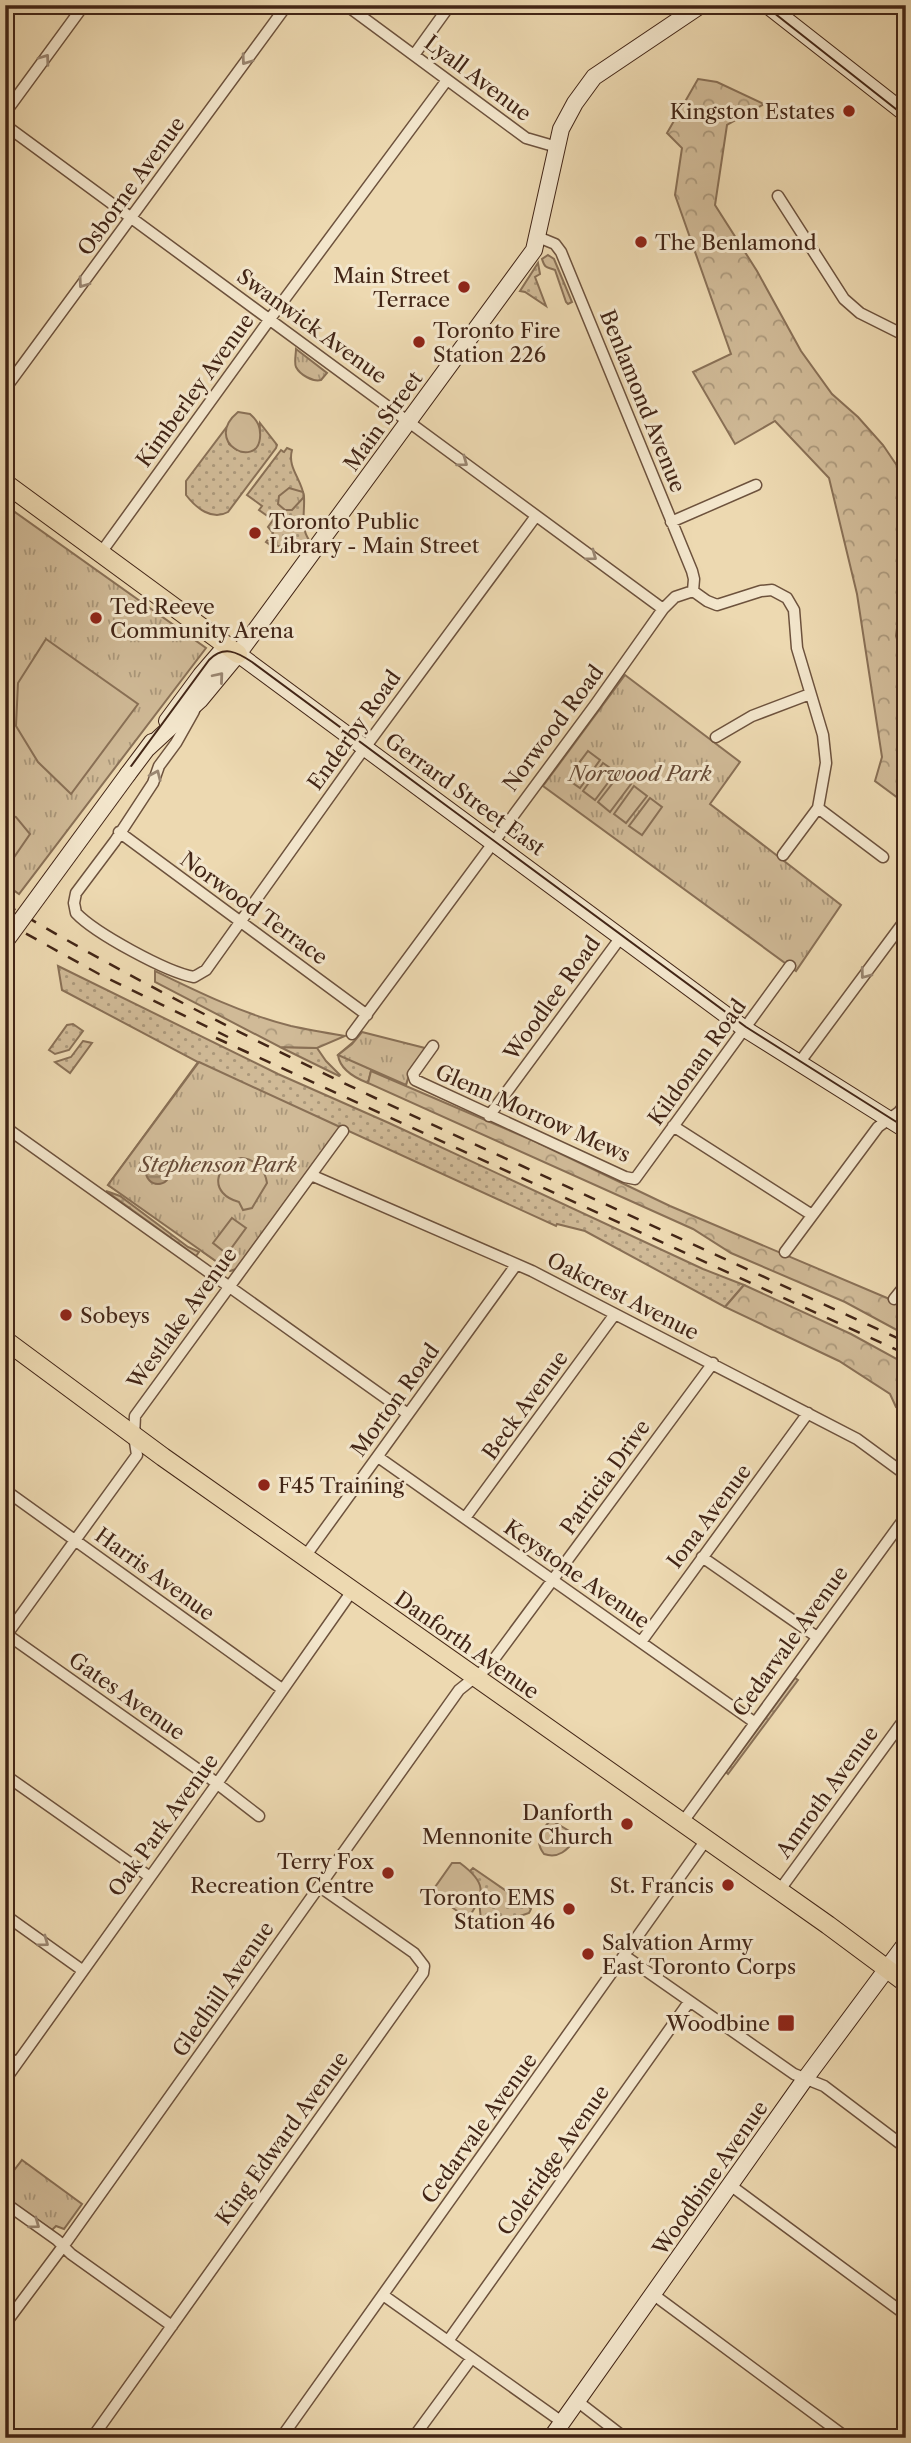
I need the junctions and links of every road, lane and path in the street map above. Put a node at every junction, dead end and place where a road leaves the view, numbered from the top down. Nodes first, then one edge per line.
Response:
1 (84, 5) edge
2 (287, 5) edge
3 (346, 5) edge
4 (450, 5) edge
5 (701, 5) edge
6 (767, 5) edge
7 (414, 55) junction
8 (447, 80) junction
9 (905, 111) edge
10 (5, 113) edge
11 (5, 125) edge
12 (557, 147) junction
13 (778, 196) dead end
14 (132, 217) junction
15 (538, 237) junction
16 (270, 319) junction
17 (906, 335) edge
18 (5, 389) edge
19 (409, 421) junction
20 (5, 483) edge
21 (755, 485) dead end
22 (536, 516) junction
23 (671, 522) junction
24 (100, 554) junction
25 (693, 591) junction
26 (663, 609) junction
27 (232, 650) junction
28 (810, 694) junction
29 (200, 700) junction
30 (716, 737) dead end
31 (364, 748) junction
32 (147, 749) junction
33 (818, 808) junction
34 (119, 832) junction
35 (493, 842) junction
36 (783, 855) dead end
37 (883, 857) dead end
38 (906, 919) edge
39 (240, 922) junction
40 (621, 937) junction
41 (5, 942) edge
42 (790, 966) dead end
43 (206, 970) joint
44 (367, 1015) junction
45 (745, 1028) junction
46 (352, 1034) dead end
47 (433, 1046) dead end
48 (799, 1063) junction
49 (906, 1103) edge
50 (489, 1116) junction
51 (888, 1119) junction
52 (673, 1126) junction
53 (5, 1127) edge
54 (906, 1130) edge
55 (343, 1131) dead end
56 (311, 1175) junction
57 (635, 1179) joint
58 (812, 1215) junction
59 (785, 1252) dead end
60 (516, 1265) junction
61 (906, 1284) edge
62 (229, 1287) junction
63 (894, 1299) dead end
64 (615, 1314) junction
65 (5, 1339) edge
66 (713, 1363) junction
67 (808, 1413) junction
68 (408, 1414) junction
69 (134, 1436) junction
70 (378, 1457) junction
71 (906, 1475) edge
72 (5, 1490) edge
73 (906, 1516) edge
74 (465, 1518) junction
75 (75, 1540) junction
76 (702, 1556) junction
77 (304, 1558) junction
78 (553, 1580) junction
79 (352, 1591) junction
80 (6, 1635) edge
81 (817, 1637) junction
82 (641, 1642) junction
83 (475, 1678) junction
84 (282, 1689) junction
85 (906, 1717) edge
86 (754, 1722) junction
87 (5, 1775) edge
88 (216, 1785) junction
89 (258, 1816) dead end
90 (682, 1823) junction
91 (706, 1840) junction
92 (150, 1877) junction
93 (320, 1887) junction
94 (779, 1891) junction
95 (5, 1915) edge
96 (906, 1943) edge
97 (625, 1956) junction
98 (82, 1969) junction
99 (886, 1969) junction
100 (906, 1983) edge
101 (689, 2002) junction
102 (5, 2055) edge
103 (17, 2063) junction
104 (805, 2079) junction
105 (5, 2080) edge
106 (906, 2148) edge
107 (730, 2185) junction
108 (5, 2203) edge
109 (63, 2247) junction
110 (383, 2295) junction
111 (654, 2295) junction
112 (906, 2315) edge
113 (5, 2324) edge
114 (172, 2326) junction
115 (448, 2341) junction
116 (471, 2359) junction
117 (577, 2402) junction
118 (562, 2422) junction
119 (92, 2438) edge
120 (281, 2438) edge
121 (413, 2438) edge
122 (551, 2438) edge
123 (625, 2438) edge
124 (847, 2438) edge

10 -> 1 street
2 -> 14 street, Osborne Avenue
3 - 7 street, Lyall Avenue
4 - 7 street
5 - 12 main road, Main Street
6 - 9 main road
7 - 8 street, Lyall Avenue
8 - 12 street, Lyall Avenue
8 - 16 street, Kimberley Avenue
11 - 14 street, Swanwick Avenue
12 - 15 main road, Main Street
13 - 17 street
14 - 16 street, Swanwick Avenue
14 -> 18 street, Osborne Avenue
15 - 19 main road, Main Street
15 - 23 street, Benlamond Avenue
16 - 19 street, Swanwick Avenue
16 - 24 street, Kimberley Avenue
19 -> 22 street, Swanwick Avenue
19 - 27 main road, Main Street
20 - 24 main road, Gerrard Street East
21 - 23 street
22 -> 26 street, Swanwick Avenue
22 - 31 street, Enderby Road
23 - 25 street, Benlamond Avenue
24 - 27 main road, Gerrard Street East
25 - 26 street, Norwood Road
25 - 28 street
26 - 35 street, Norwood Road
29 -> 27 main road, Main Street
27 - 31 main road, Gerrard Street East
27 - 32 main road, Main Street
28 - 30 street
28 - 33 street
29 - 32 main road, Main Street
34 -> 29 street, Main Street
31 - 35 main road, Gerrard Street East
31 - 39 street, Enderby Road
32 - 41 main road, Main Street, bridge
33 - 36 street
33 - 37 street
34 - 39 street, Norwood Terrace
34 - 43 street, Main Street
35 - 40 main road, Gerrard Street East
35 - 44 street, Norwood Road
38 -> 48 street
39 - 43 street, Enderby Road
39 - 44 street, Norwood Terrace
40 - 45 main road, Gerrard Street East
40 - 50 street, Woodlee Road
42 - 45 street, Kildonan Road
44 - 46 street, Norwood Road
45 - 48 main road, Gerrard Street East
45 - 52 street, Kildonan Road
47 - 50 street, Glenn Morrow Mews
48 - 51 main road, Gerrard Street East
49 - 51 street
50 - 57 street, Glenn Morrow Mews
51 - 54 main road, Gerrard Street East
51 - 58 street
52 - 57 street, Kildonan Road
52 - 58 street
53 - 62 street
55 - 56 street, Westlake Avenue
56 - 60 street, Oakcrest Avenue
56 - 62 street, Westlake Avenue
58 - 59 street
60 - 64 street, Oakcrest Avenue
60 - 68 street, Morton Road
61 - 63 street
62 - 68 street
62 - 69 street, Westlake Avenue
64 - 66 street, Oakcrest Avenue
64 - 74 street, Beck Avenue
65 - 69 main road, Danforth Avenue
66 - 67 street, Oakcrest Avenue
66 - 78 street, Patricia Drive
67 - 71 street, Oakcrest Avenue
67 - 76 street, Iona Avenue
68 - 70 street, Morton Road
69 - 75 street, Westlake Avenue
69 - 77 main road, Danforth Avenue
70 - 74 street, Keystone Avenue
70 - 77 street, Morton Road
72 - 75 street, Harris Avenue
73 - 81 street, Cedarvale Avenue
74 - 78 street, Keystone Avenue
75 - 80 street, Westlake Avenue
75 - 84 street, Harris Avenue
76 - 81 street
76 - 82 street, Iona Avenue
77 - 79 main road, Danforth Avenue
78 - 82 street, Keystone Avenue
78 - 83 street, Patricia Drive
79 - 83 main road, Danforth Avenue
79 - 84 street, Oak Park Avenue
80 - 88 street, Gates Avenue
81 - 86 street, Cedarvale Avenue
82 - 86 street, Keystone Avenue
83 - 90 main road, Danforth Avenue
83 - 93 street, Gledhill Avenue
84 - 88 street, Oak Park Avenue
85 - 94 street, Amroth Avenue
86 - 90 street, Cedarvale Avenue
87 - 92 street
88 - 89 street, Gates Avenue
88 - 92 street, Oak Park Avenue
90 - 91 main road, Danforth Avenue
91 - 94 main road, Danforth Avenue
91 - 97 street, Cedarvale Avenue
92 - 98 street, Oak Park Avenue
93 - 109 street, Gledhill Avenue
93 - 114 street, King Edward Avenue
94 - 99 main road, Danforth Avenue
95 -> 98 street
96 - 99 main road, Woodbine Avenue
97 - 101 street
97 - 110 street, Cedarvale Avenue
98 - 103 street, Oak Park Avenue
99 - 100 main road, Danforth Avenue
99 - 104 main road, Woodbine Avenue
101 - 104 street
101 - 115 street, Coleridge Avenue
102 - 103 street
103 - 105 street, Oak Park Avenue
104 - 106 street
104 - 107 main road, Woodbine Avenue
107 - 111 main road, Woodbine Avenue
107 - 112 street
108 -> 109 street
109 - 113 street, Gledhill Avenue
109 - 114 street
110 - 115 street
110 - 120 street, Cedarvale Avenue
111 - 117 main road, Woodbine Avenue
111 - 124 street
114 - 119 street, King Edward Avenue
115 - 116 street
116 - 118 street
116 - 121 street
117 - 118 main road, Woodbine Avenue
117 - 123 street
118 - 122 main road, Woodbine Avenue

